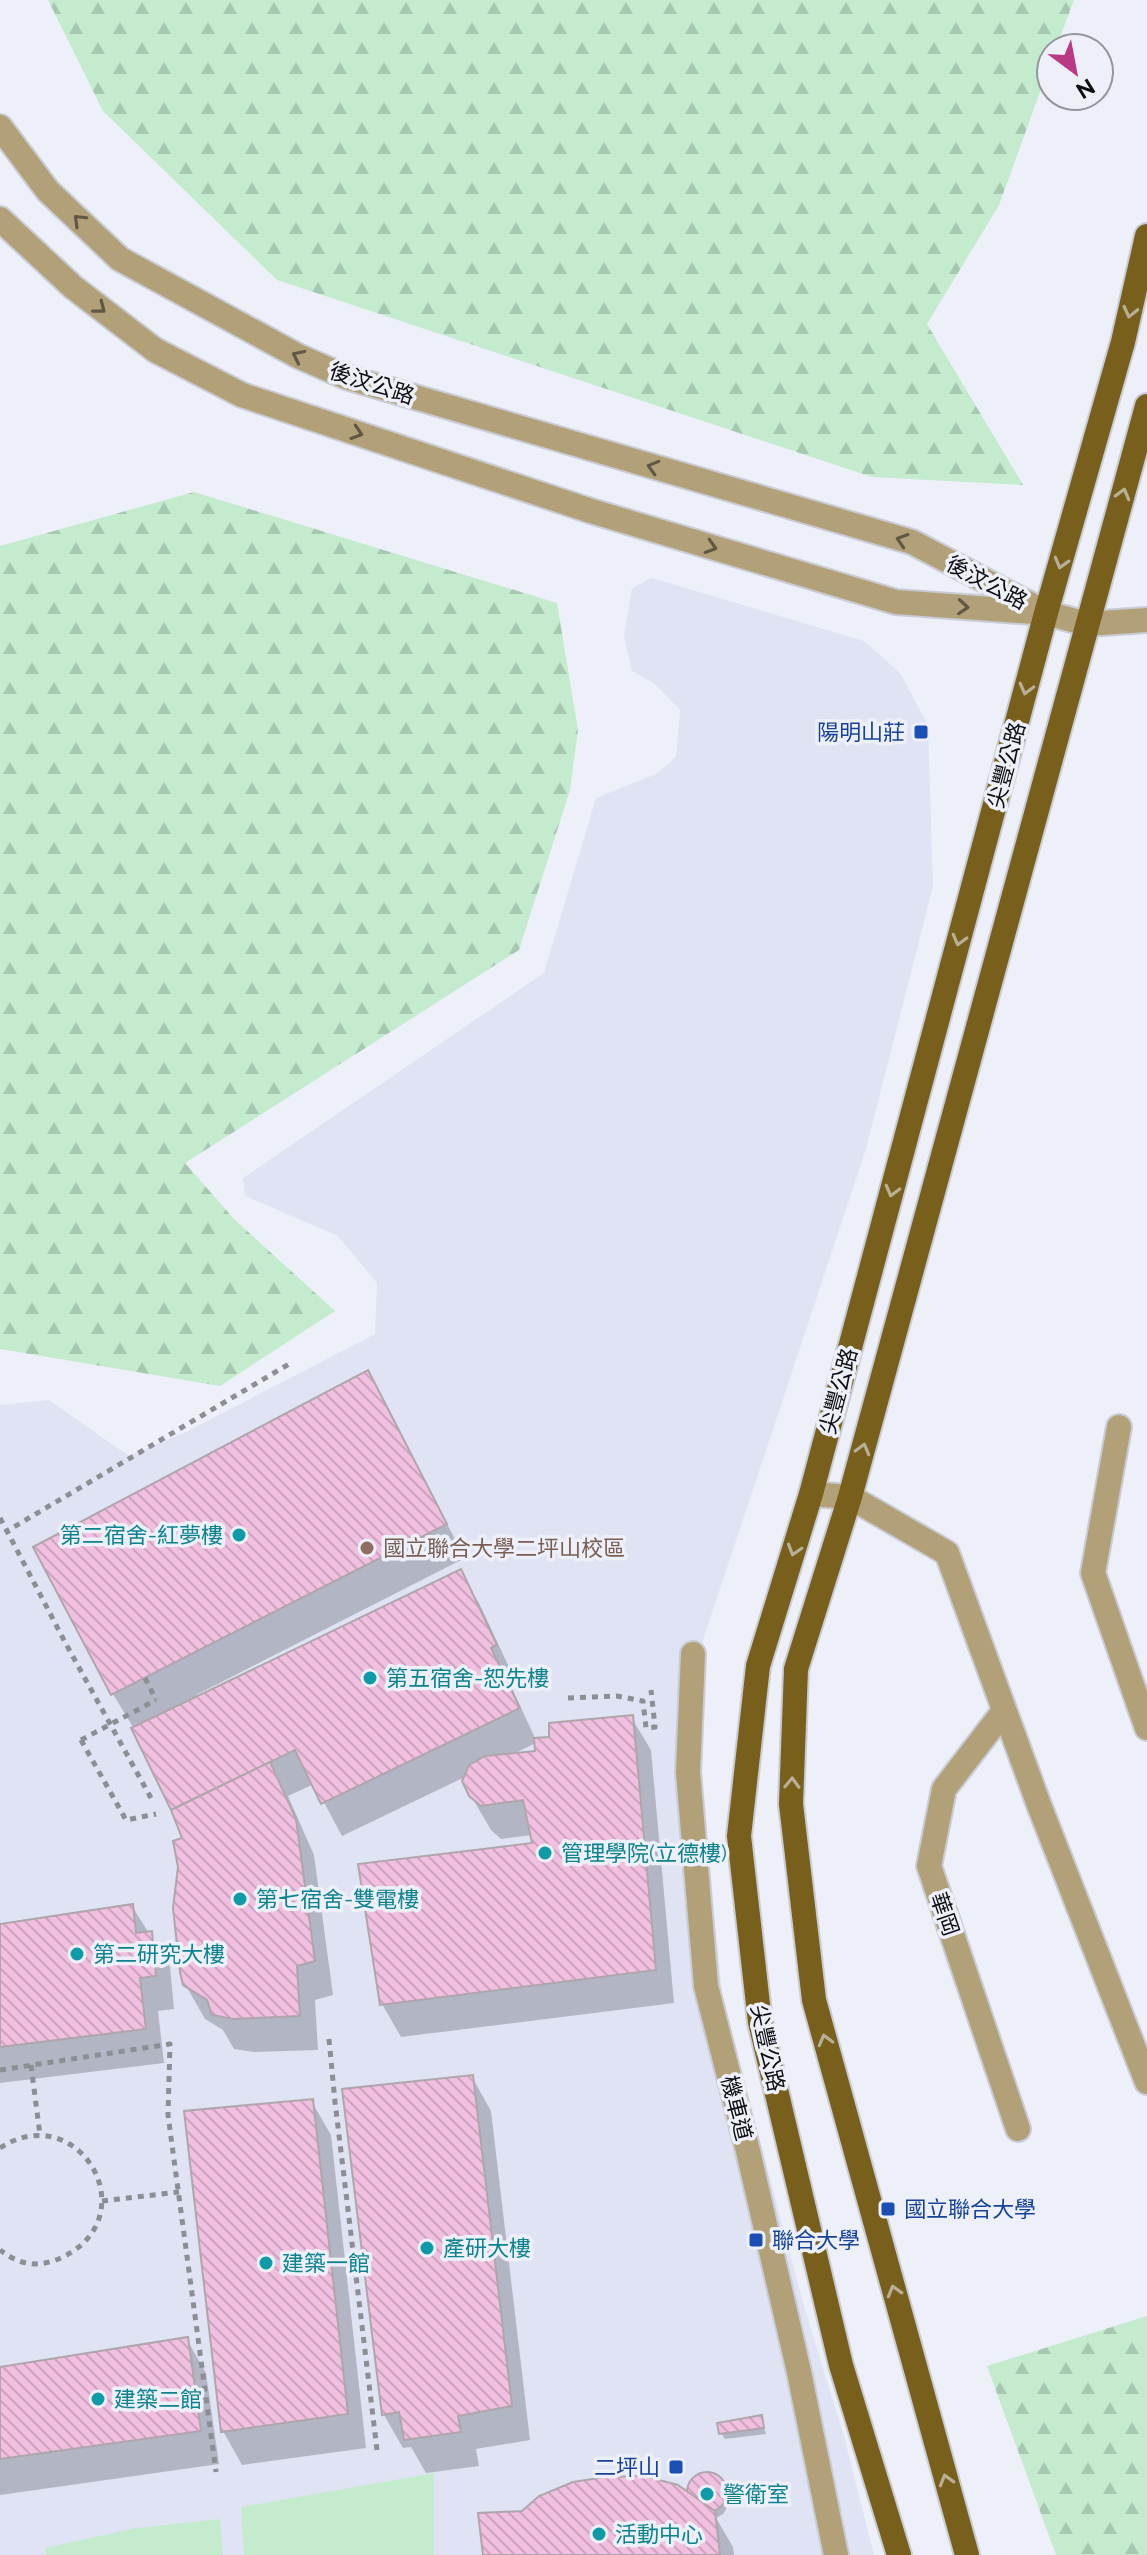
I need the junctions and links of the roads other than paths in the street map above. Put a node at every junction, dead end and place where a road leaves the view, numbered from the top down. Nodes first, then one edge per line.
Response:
1 (0, 127) edge
2 (0, 219) edge
3 (1147, 236) edge
4 (1147, 406) edge
5 (1046, 613) junction
6 (1147, 620) edge
7 (1087, 624) junction
8 (1119, 1427) dead end
9 (811, 1494) junction
10 (850, 1497) junction
11 (693, 1654) dead end
12 (1004, 1711) junction
13 (1147, 1728) edge
14 (1147, 2082) edge
15 (1018, 2129) dead end
16 (836, 2555) edge
17 (899, 2555) edge
18 (967, 2555) edge

5 -> 1 street, 後汶公路
2 -> 5 street, 後汶公路
3 -> 5 main road, 尖豐公路
7 -> 4 main road, 尖豐公路
5 - 7 street
5 -> 9 main road, 尖豐公路
6 - 7 street
10 -> 7 main road, 尖豐公路
8 - 13 street
9 - 10 street
9 -> 17 main road, 尖豐公路
10 - 12 street
18 -> 10 main road, 尖豐公路
11 - 16 street, 機車道
12 - 14 street
12 - 15 street, 華岡

